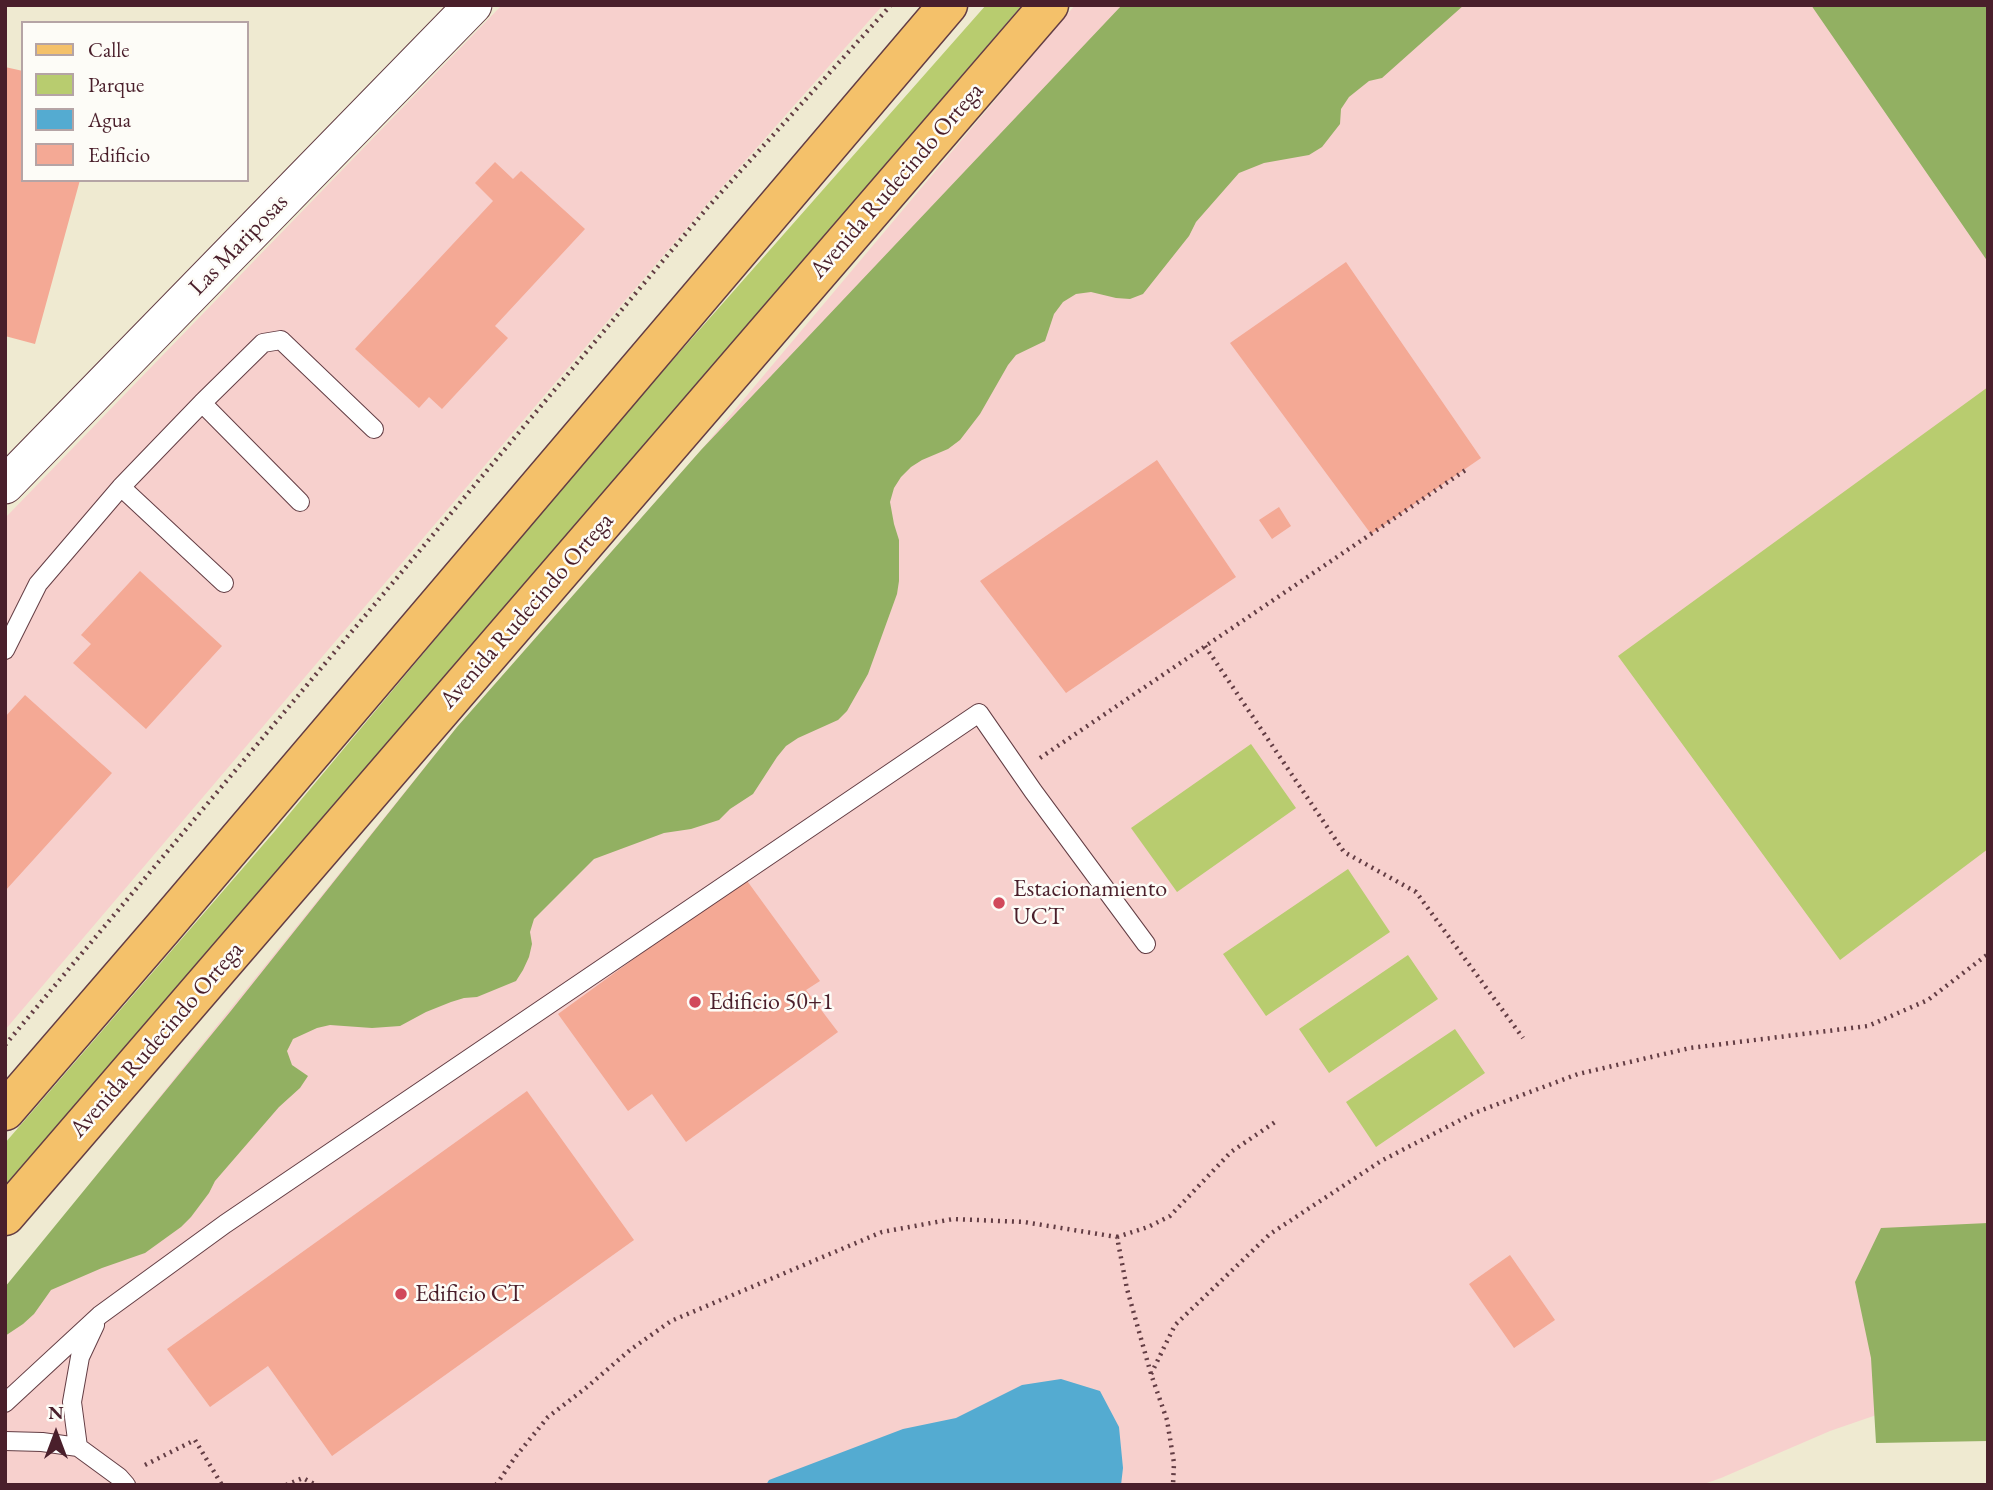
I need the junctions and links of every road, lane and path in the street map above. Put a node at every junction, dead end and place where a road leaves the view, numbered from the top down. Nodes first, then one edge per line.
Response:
1 (472, 5) edge
2 (891, 5) edge
3 (948, 5) edge
4 (1049, 5) edge
5 (202, 403) junction
6 (374, 429) dead end
7 (1468, 469) dead end
8 (5, 485) edge
9 (121, 487) junction
10 (300, 502) dead end
11 (225, 583) dead end
12 (1205, 646) junction
13 (5, 650) edge
14 (1040, 758) dead end
15 (1146, 944) dead end
16 (1988, 954) edge
17 (1523, 1038) dead end
18 (5, 1045) edge
19 (5, 1111) edge
20 (1278, 1120) dead end
21 (5, 1216) edge
22 (1117, 1237) junction
23 (100, 1315) junction
24 (1151, 1374) junction
25 (5, 1403) edge
26 (5, 1441) edge
27 (78, 1447) junction
28 (122, 1481) edge
29 (222, 1485) edge
30 (286, 1485) edge
31 (316, 1485) edge
32 (496, 1485) edge
33 (1174, 1485) edge

1 - 8 street, Las Mariposas
2 - 18 path
3 - 19 main road
4 - 21 main road, Avenida Rudecindo Ortega
5 - 6 lane
5 - 9 lane
5 - 10 lane
7 - 12 path
9 - 11 lane
9 - 13 lane
12 - 14 path
12 - 17 path
15 - 23 lane
16 - 24 path
20 - 22 path
22 - 24 path
22 - 32 path
23 - 25 lane
23 - 27 lane
24 - 33 path
26 - 27 lane
27 - 28 lane
28 - 29 path
30 - 31 path

